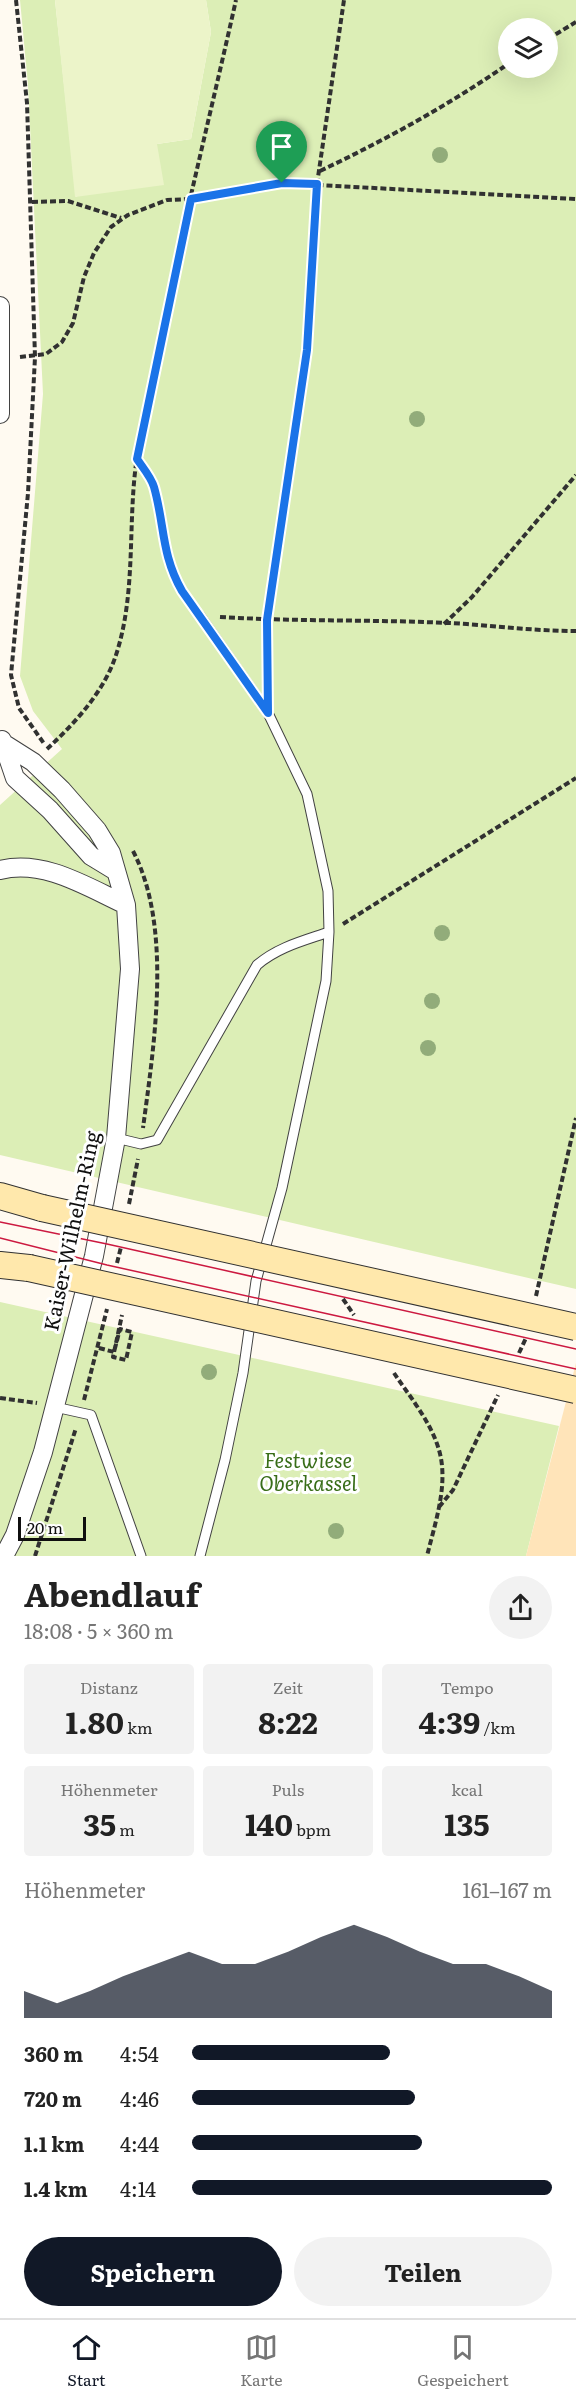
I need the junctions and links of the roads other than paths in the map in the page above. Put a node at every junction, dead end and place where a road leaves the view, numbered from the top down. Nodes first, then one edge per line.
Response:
1 (0, 306) edge
2 (0, 405) edge
3 (200, 616) road end
4 (1, 741) edge
5 (0, 870) edge
6 (126, 905) junction
7 (329, 932) junction
8 (116, 1138) junction
9 (0, 1196) edge
10 (0, 1265) edge
11 (576, 1328) edge
12 (576, 1390) edge
13 (55, 1407) junction
14 (4, 1556) edge
15 (141, 1556) edge
16 (200, 1556) edge

1 - 2 street
3 - 7 lane
4 - 6 street, Kaiser-Wilhelm-Ring
5 - 6 street
6 - 8 street, Kaiser-Wilhelm-Ring
7 - 8 lane
7 - 16 lane
8 - 13 street, Kaiser-Wilhelm-Ring
9 - 11 main road, bridge
10 - 12 main road, bridge
13 - 14 street, Kaiser-Wilhelm-Ring
13 - 15 lane

